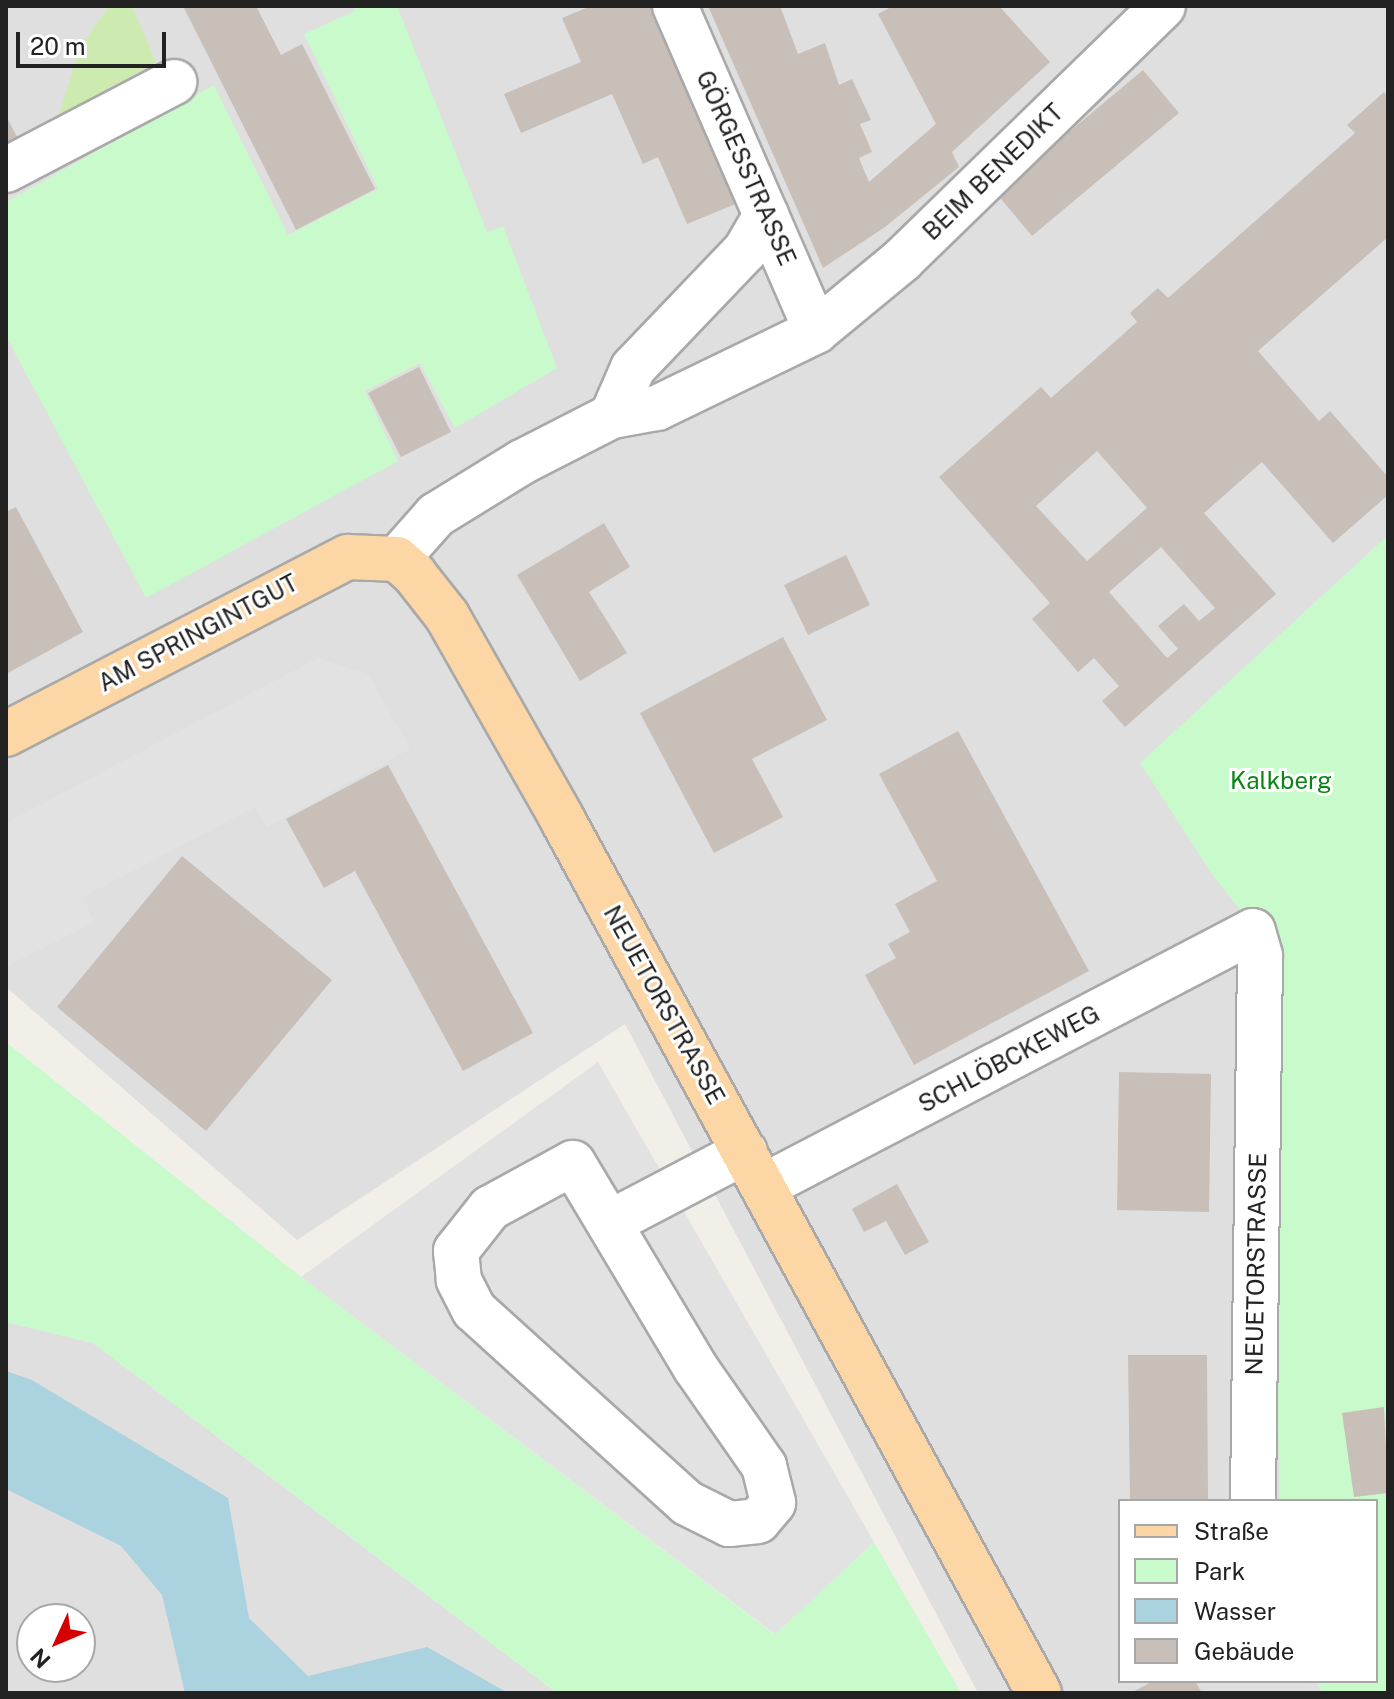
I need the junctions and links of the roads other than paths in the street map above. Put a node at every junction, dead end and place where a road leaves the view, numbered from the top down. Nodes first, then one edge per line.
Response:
1 (675, 6) edge
2 (1163, 6) edge
3 (174, 82) dead end
4 (6, 170) edge
5 (766, 215) junction
6 (816, 331) junction
7 (612, 416) junction
8 (397, 559) junction
9 (6, 734) edge
10 (1253, 931) joint
11 (755, 1169) junction
12 (611, 1222) junction
13 (1253, 1499) edge
14 (1039, 1693) edge

1 - 5 street, GÖRGESSTRASSE
2 - 6 street, BEIM BENEDIKT
3 - 4 street
5 - 6 street, GÖRGESSTRASSE
5 - 7 street
6 - 7 street
7 - 8 street
8 - 9 main road, AM SPRINGINTGUT
8 - 11 main road, NEUETORSTRASSE
10 - 11 street, SCHLÖBCKEWEG
10 - 13 street, NEUETORSTRASSE
11 - 12 street, SCHLÖBCKEWEG
11 - 14 main road, NEUETORSTRASSE
12 - 12 street

